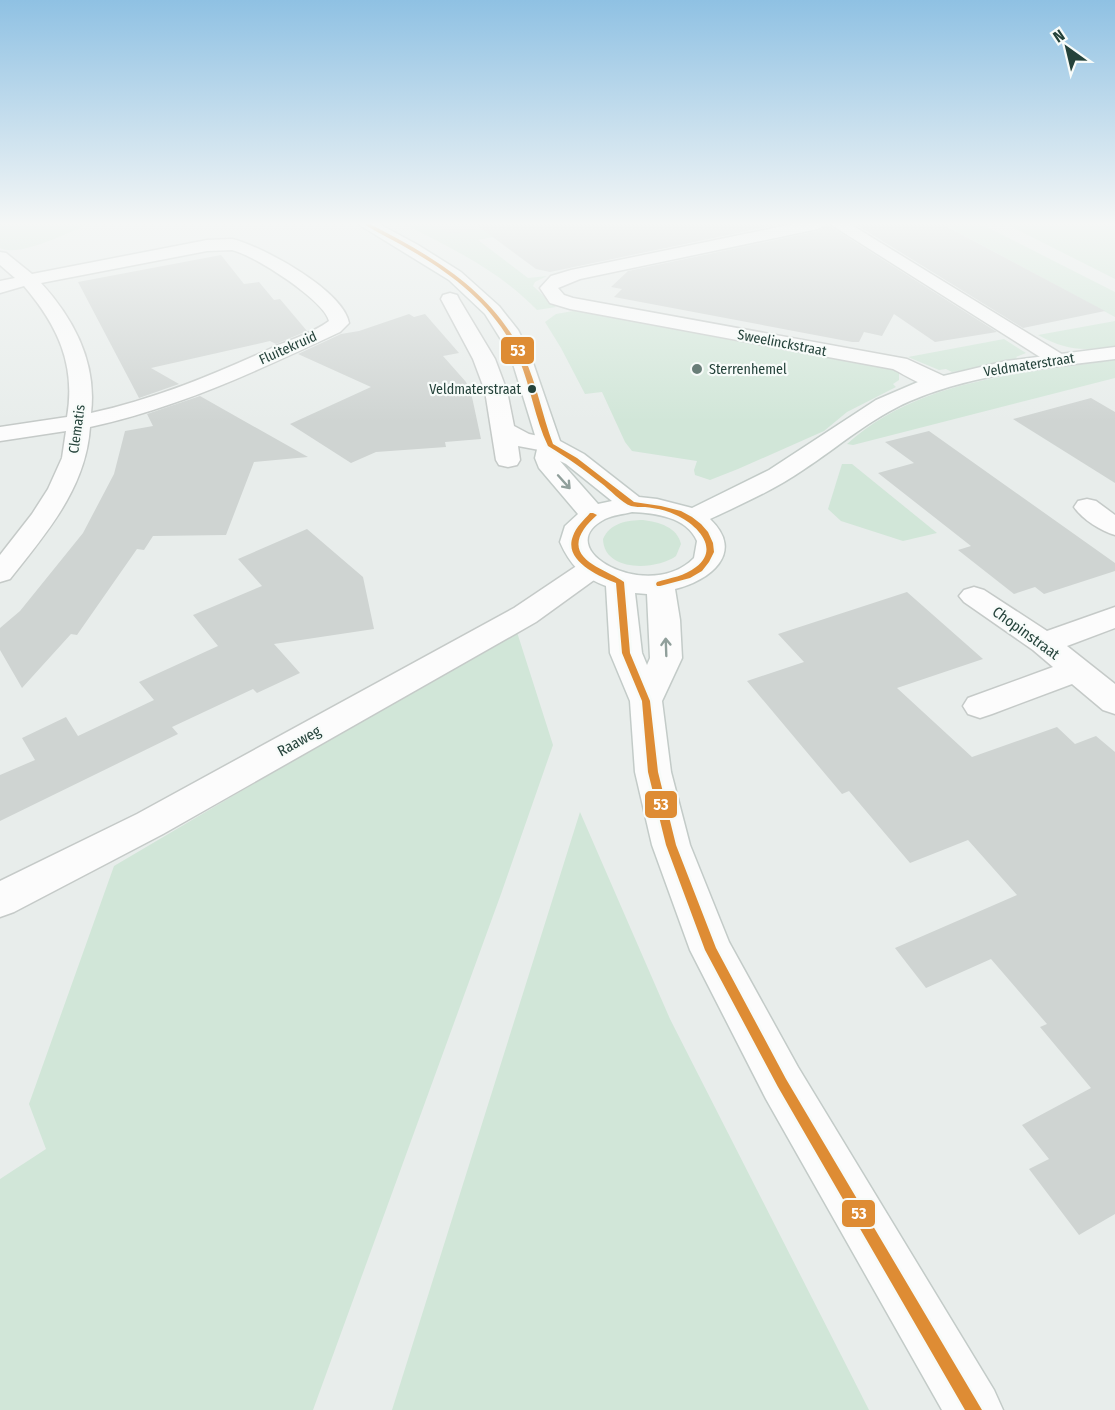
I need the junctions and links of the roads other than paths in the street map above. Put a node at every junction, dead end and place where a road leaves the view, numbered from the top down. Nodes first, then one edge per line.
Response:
1 (37, 290) edge
2 (310, 290) edge
3 (474, 290) edge
4 (550, 290) edge
5 (944, 290) edge
6 (450, 299) dead end
7 (500, 320) junction
8 (464, 326) junction
9 (1115, 352) edge
10 (1058, 360) junction
11 (938, 382) junction
12 (78, 423) junction
13 (503, 430) junction
14 (0, 434) edge
15 (550, 445) junction
16 (508, 460) dead end
17 (632, 504) junction
18 (1087, 507) dead end
19 (593, 515) junction
20 (692, 518) junction
21 (1115, 527) edge
22 (591, 569) junction
23 (0, 573) edge
24 (620, 582) junction
25 (660, 584) junction
26 (974, 596) dead end
27 (1115, 617) edge
28 (1044, 644) junction
29 (1077, 670) junction
30 (646, 701) junction
31 (1115, 702) edge
32 (980, 706) dead end
33 (0, 900) edge
34 (974, 1410) edge

1 - 12 street, Clematis
2 - 12 street, Fluitekruid
3 - 7 street
4 - 11 street, Sweelinckstraat
5 - 10 street
6 - 8 street
7 - 8 street
7 - 15 street
8 - 13 street
9 - 10 street, Veldmaterstraat
10 - 11 street, Veldmaterstraat
11 - 20 street, Veldmaterstraat
12 - 14 street
12 - 23 street, Clematis
13 - 15 street
13 - 16 street
15 - 17 street
15 -> 19 street
17 - 19 street
17 - 20 street
18 - 21 street
19 - 22 street
20 - 25 street
22 - 24 street
22 - 33 street, Raaweg
24 - 25 street
24 - 30 street
30 -> 25 street
26 - 28 street, Chopinstraat
27 - 28 street
28 - 29 street, Chopinstraat
29 - 31 street, Chopinstraat
29 - 32 street, Chopinstraat
30 - 34 street

